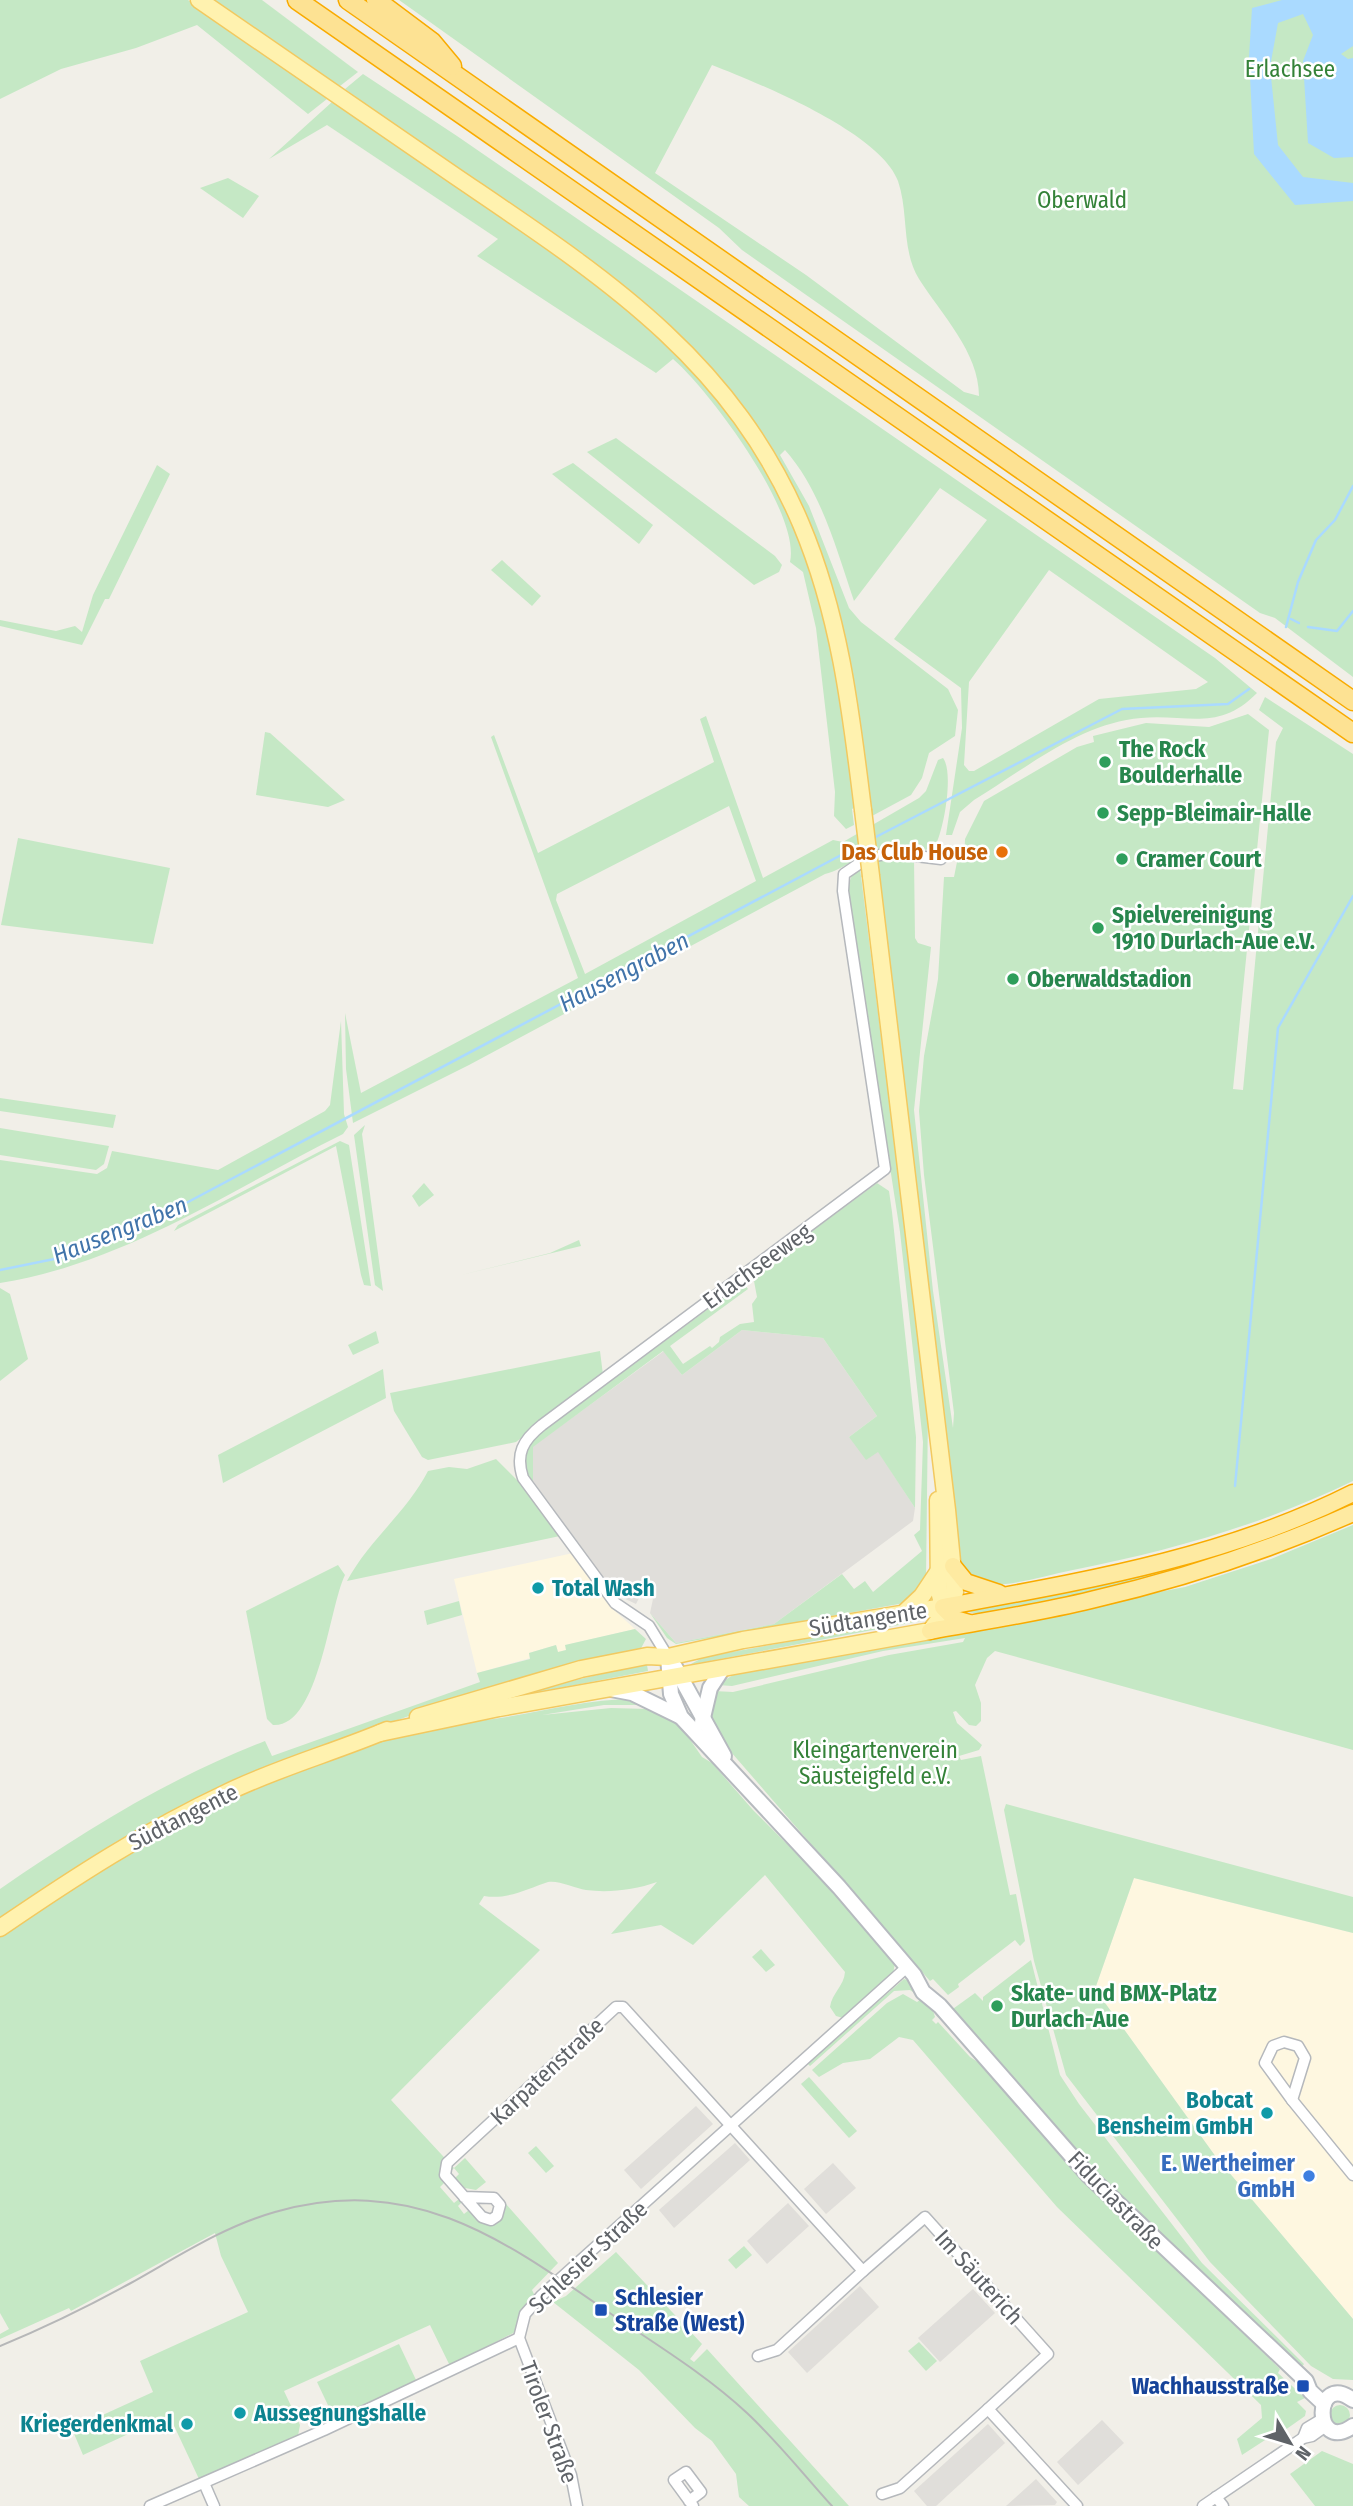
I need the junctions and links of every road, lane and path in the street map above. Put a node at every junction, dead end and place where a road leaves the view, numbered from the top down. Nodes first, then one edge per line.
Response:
1 (199, 0) edge
2 (296, 0) edge
3 (348, 0) edge
4 (381, 11) edge
5 (1353, 701) edge
6 (1353, 733) edge
7 (942, 859) dead end
8 (1353, 1493) edge
9 (1353, 1513) edge
10 (945, 1569) junction
11 (1008, 1595) junction
12 (947, 1608) junction
13 (904, 1612) junction
14 (969, 1623) junction
15 (929, 1631) junction
16 (668, 1657) junction
17 (723, 1668) junction
18 (674, 1676) junction
19 (610, 1689) junction
20 (681, 1717) junction
21 (702, 1722) junction
22 (380, 1733) junction
23 (734, 1773) junction
24 (0, 1928) edge
25 (910, 1971) junction
26 (1292, 2100) junction
27 (731, 2126) junction
28 (1353, 2175) edge
29 (464, 2197) dead end
30 (863, 2271) junction
31 (519, 2338) junction
32 (758, 2356) dead end
33 (1353, 2399) edge
34 (988, 2409) junction
35 (1326, 2411) junction
36 (1351, 2430) edge
37 (204, 2483) junction
38 (882, 2494) dead end
39 (1216, 2497) junction
40 (150, 2506) edge
41 (214, 2506) edge
42 (577, 2506) edge
43 (1077, 2506) edge
44 (1203, 2506) edge
45 (1223, 2506) edge

1 - 10 main road, bridge
2 - 6 highway
3 - 4 highway
4 - 5 highway
7 - 16 street, Erlachseeweg
8 - 11 highway, Südtangente
9 - 14 highway, Südtangente
10 - 11 highway
10 - 12 main road
10 - 13 main road
11 - 12 highway, Südtangente
12 - 13 main road, Südtangente
12 - 14 highway
12 - 15 main road
13 - 16 main road, Südtangente
14 - 15 highway, Südtangente
15 - 17 main road, Südtangente
16 - 18 main road, Fiduciastraße
16 - 22 main road, Südtangente
17 - 18 main road, Südtangente
17 - 21 main road
18 - 19 main road, Südtangente
18 - 20 main road, Fiduciastraße
18 - 21 main road, Fiduciastraße
19 - 20 main road
19 - 22 main road, Südtangente
20 - 23 main road, Fiduciastraße
21 - 23 main road, Fiduciastraße
22 - 24 main road, Südtangente
23 - 25 main road, Fiduciastraße
25 - 27 street, Schlesier Straße
25 - 35 main road, Fiduciastraße
26 - 26 street
26 - 28 street
27 - 29 street, Karpatenstraße
27 - 30 street
27 - 31 street, Schlesier Straße
30 - 32 street
30 - 34 street, Im Säuterich
31 - 37 street, Schlesier Straße
31 - 42 street, Tiroler Straße
33 - 35 main road
34 - 38 street
34 - 43 street
35 - 36 main road
35 - 39 street
37 - 40 street, Schlesier Straße
37 - 41 street
39 - 44 street
39 - 45 street

